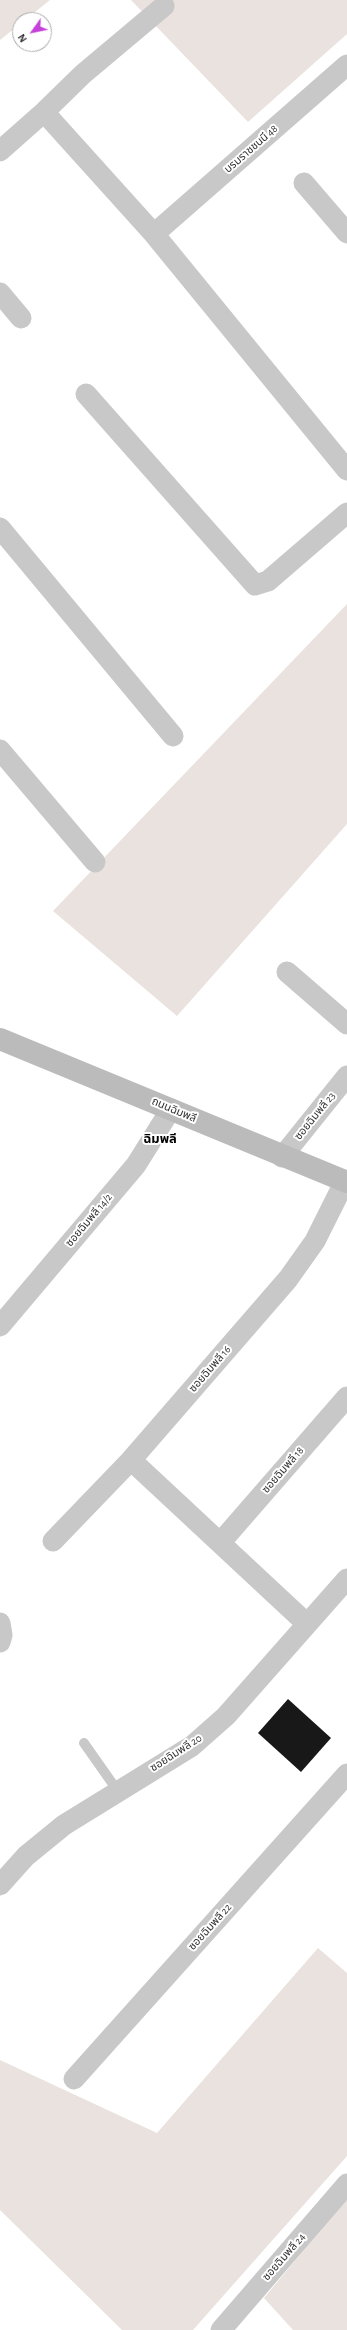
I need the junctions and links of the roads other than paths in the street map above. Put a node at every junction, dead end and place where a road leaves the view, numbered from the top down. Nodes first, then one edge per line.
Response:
1 (164, 6) dead end
2 (347, 65) edge
3 (44, 112) junction
4 (0, 151) edge
5 (304, 183) dead end
6 (347, 233) edge
7 (154, 234) junction
8 (0, 293) edge
9 (21, 318) dead end
10 (86, 394) dead end
11 (347, 470) edge
12 (347, 513) edge
13 (0, 528) edge
14 (173, 736) dead end
15 (0, 750) edge
16 (95, 862) dead end
17 (287, 972) dead end
18 (347, 1024) edge
19 (0, 1039) edge
20 (347, 1076) edge
21 (171, 1109) junction
22 (282, 1157) junction
23 (346, 1182) edge
24 (0, 1326) edge
25 (347, 1397) edge
26 (130, 1460) junction
27 (53, 1541) dead end
28 (220, 1543) junction
29 (347, 1579) edge
30 (0, 1623) edge
31 (307, 1624) junction
32 (0, 1642) edge
33 (84, 1743) dead end
34 (347, 1774) edge
35 (117, 1790) junction
36 (0, 1885) edge
37 (74, 2080) dead end
38 (347, 2184) edge
39 (221, 2330) edge

1 - 3 street
2 - 7 street, บรมราชชนนี 48
3 - 4 street
3 - 7 street
5 - 6 street
7 - 11 street
8 - 9 street
10 - 12 street
13 - 14 street
15 - 16 street
17 - 18 street
19 - 21 street, ถนนฉิมพลี
20 - 22 street, ซอยฉิมพลี 23
21 - 22 street, ถนนฉิมพลี
21 - 24 street, ซอยฉิมพลี 14/2
22 - 23 street, ถนนฉิมพลี
23 - 26 street, ซอยฉิมพลี 16
25 - 28 street, ซอยฉิมพลี 18
26 - 27 street, ซอยฉิมพลี 16
26 - 28 street
28 - 31 street
29 - 31 street, ซอยฉิมพลี 20
30 - 32 street
31 - 35 street, ซอยฉิมพลี 20
33 - 35 lane
34 - 37 street, ซอยฉิมพลี 22
35 - 36 street, ซอยฉิมพลี 20
38 - 39 street, ซอยฉิมพลี 24

